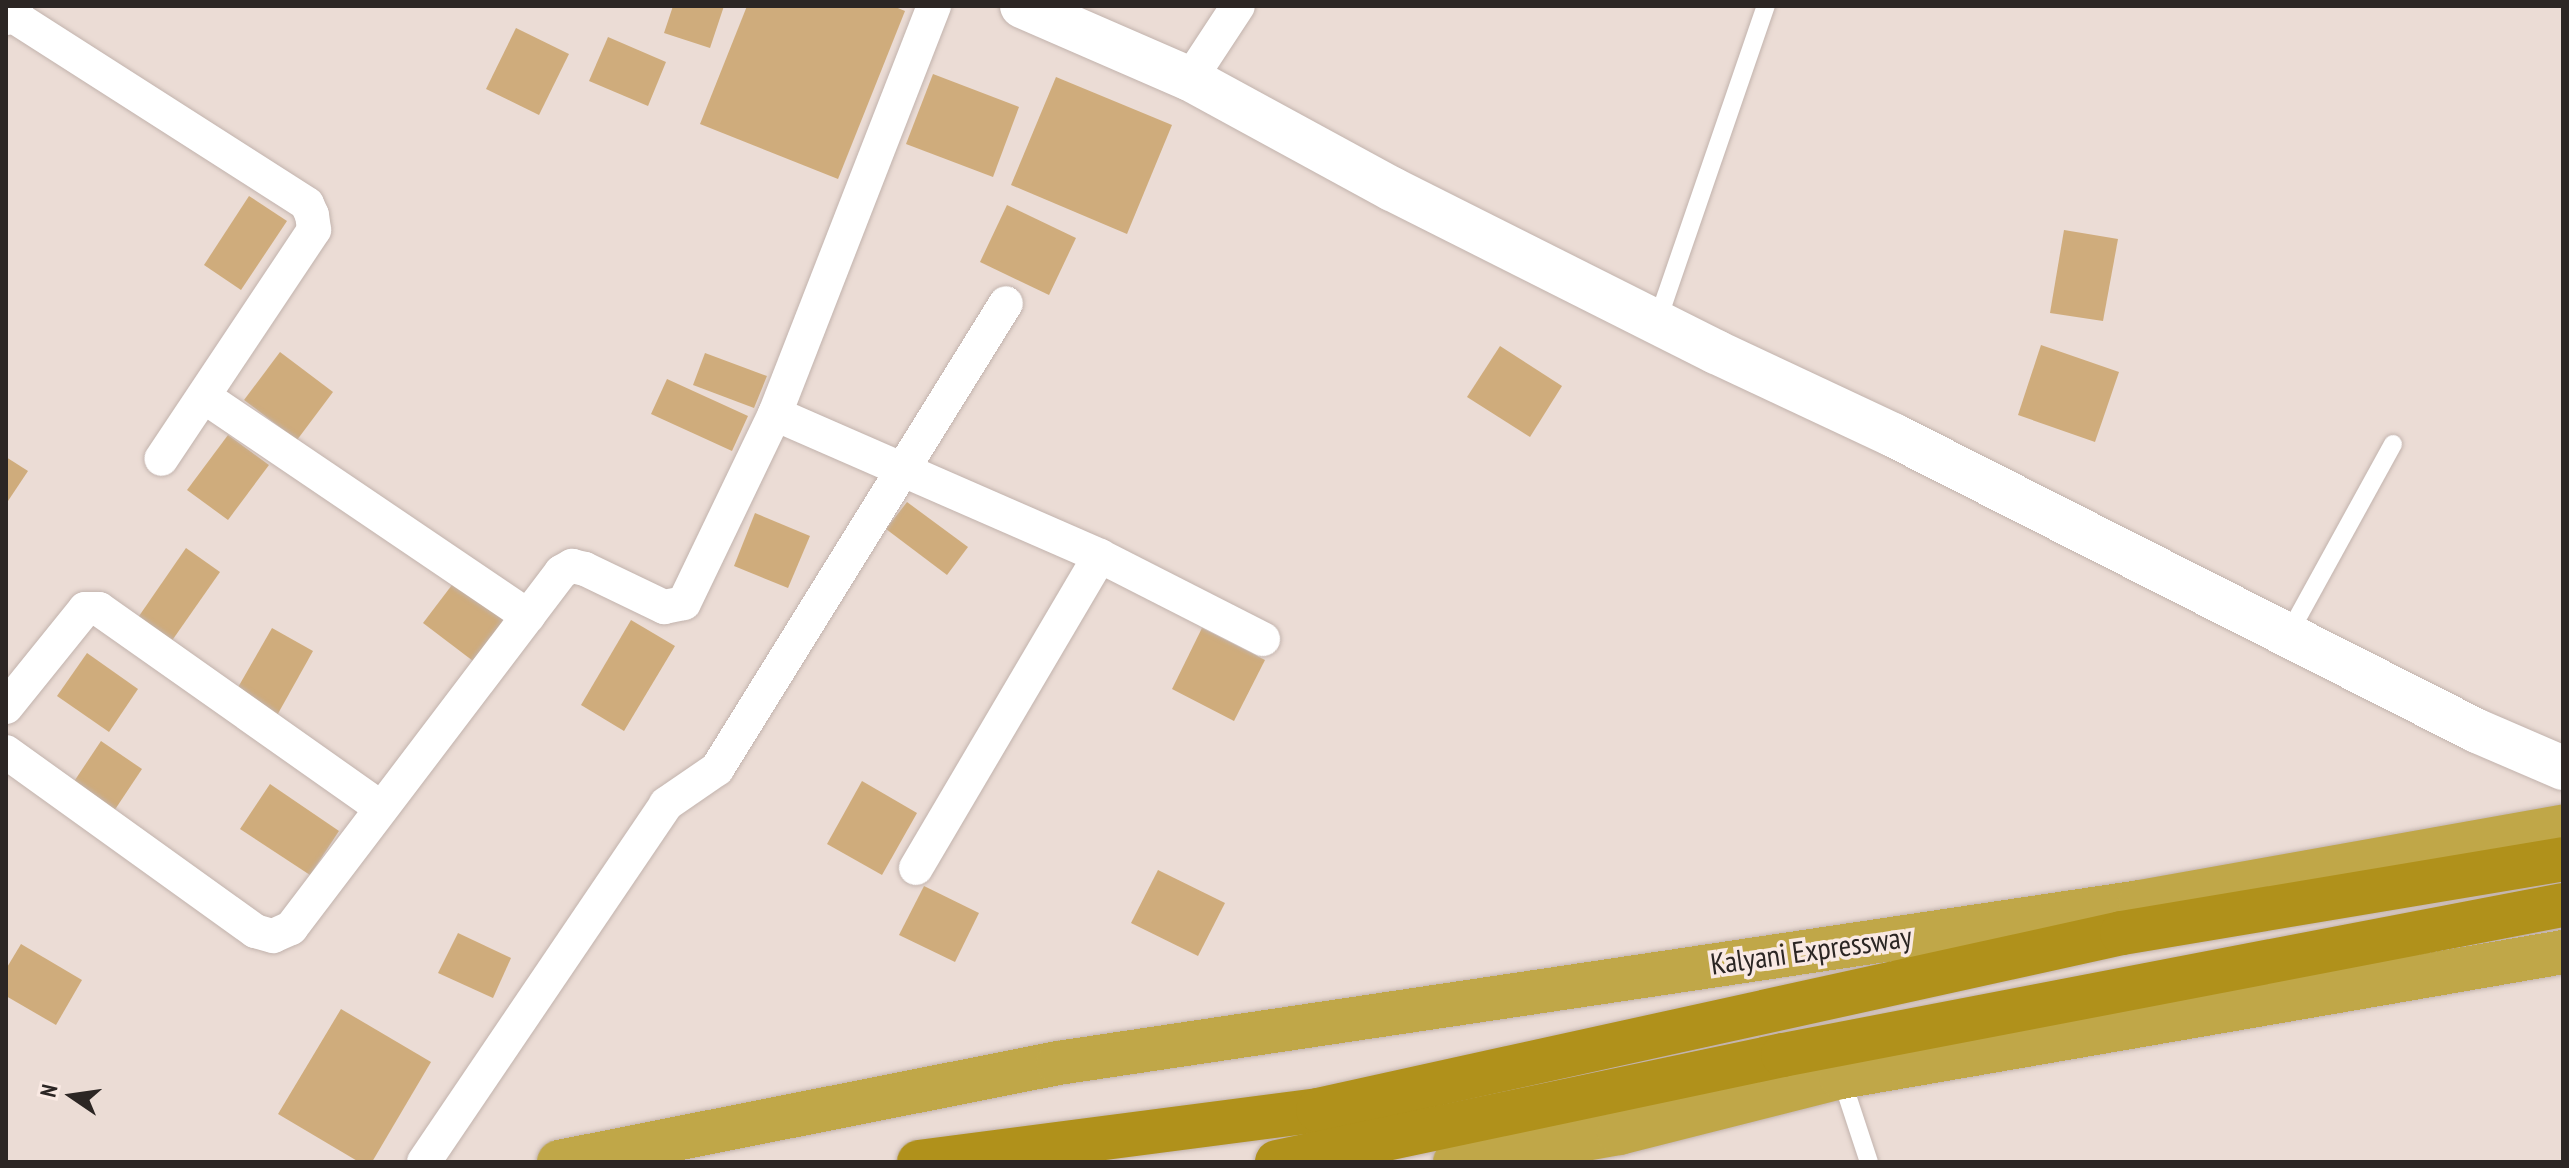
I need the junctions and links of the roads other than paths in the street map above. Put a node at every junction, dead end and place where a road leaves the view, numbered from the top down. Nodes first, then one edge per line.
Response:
1 (934, 6) edge
2 (1022, 6) edge
3 (1238, 6) edge
4 (1766, 6) edge
5 (8, 10) edge
6 (1190, 79) junction
7 (1006, 303) dead end
8 (1657, 322) junction
9 (206, 398) junction
10 (775, 414) junction
11 (2393, 444) dead end
12 (161, 459) dead end
13 (903, 469) junction
14 (1100, 556) junction
15 (528, 616) junction
16 (2288, 635) junction
17 (1263, 639) dead end
18 (6, 707) edge
19 (6, 752) edge
20 (2563, 768) edge
21 (381, 808) junction
22 (2563, 827) edge
23 (2563, 859) edge
24 (916, 868) dead end
25 (2563, 905) edge
26 (2563, 952) edge
27 (1841, 1077) junction
28 (424, 1162) edge
29 (559, 1162) edge
30 (919, 1162) edge
31 (1277, 1162) edge
32 (1455, 1162) edge
33 (1869, 1162) edge

1 - 10 street
2 - 6 street
3 - 6 street
4 - 8 lane
5 - 9 street
6 - 8 street
7 - 13 street
8 - 16 street
9 - 12 street
9 - 15 street
10 - 13 street
10 - 15 street
11 - 16 lane
13 - 14 street
13 - 28 street
14 - 17 street
14 - 24 street
15 - 21 street
16 - 20 street
18 - 21 street
19 - 21 street
22 - 29 highway, Kalyani Expressway
23 - 30 highway
25 - 31 highway
26 - 27 highway
27 - 32 highway
27 - 33 lane

